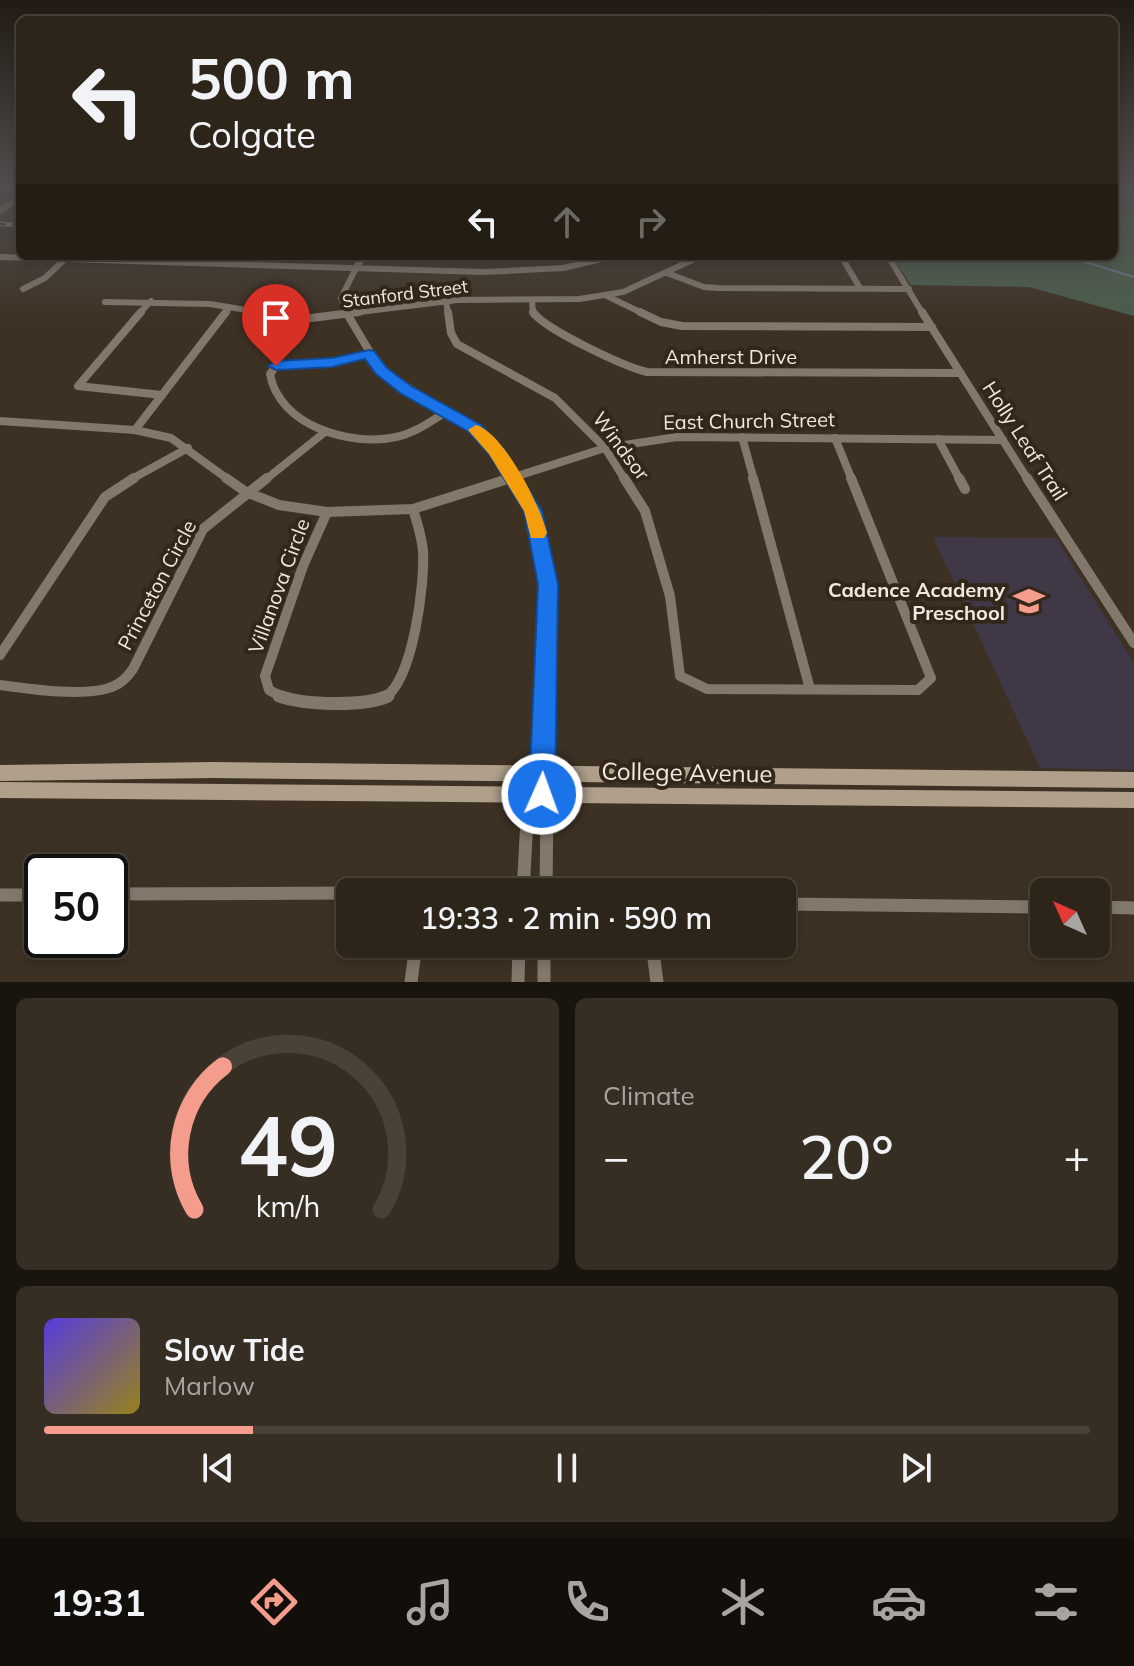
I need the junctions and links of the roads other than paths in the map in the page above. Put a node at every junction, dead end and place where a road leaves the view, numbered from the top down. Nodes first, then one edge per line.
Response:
1 (64, 260) edge
2 (91, 260) edge
3 (361, 260) edge
4 (594, 260) edge
5 (693, 260) edge
6 (843, 260) edge
7 (891, 260) edge
8 (355, 270) junction
9 (667, 273) junction
10 (860, 288) junction
11 (23, 289) dead end
12 (909, 289) junction
13 (607, 296) junction
14 (532, 300) junction
15 (151, 301) junction
16 (446, 301) junction
17 (105, 302) dead end
18 (229, 308) junction
19 (347, 315) junction
20 (932, 327) junction
21 (369, 354) junction
22 (959, 373) junction
23 (162, 395) junction
24 (446, 412) junction
25 (0, 421) edge
26 (135, 430) junction
27 (325, 432) junction
28 (742, 437) junction
29 (835, 438) junction
30 (938, 439) junction
31 (1003, 440) junction
32 (188, 448) junction
33 (605, 448) junction
34 (513, 479) junction
35 (965, 489) dead end
36 (246, 492) junction
37 (413, 509) junction
38 (327, 512) junction
39 (1134, 643) edge
40 (0, 655) edge
41 (0, 685) edge
42 (810, 689) junction
43 (0, 773) edge
44 (1134, 780) edge
45 (542, 784) junction
46 (0, 790) edge
47 (1134, 800) edge
48 (524, 878) edge
49 (546, 878) edge
50 (336, 893) edge
51 (128, 894) edge
52 (0, 895) edge
53 (24, 895) edge
54 (796, 904) edge
55 (1030, 907) edge
56 (1110, 907) edge
57 (1134, 908) edge
58 (414, 958) edge
59 (519, 958) edge
60 (544, 958) edge
61 (654, 958) edge
62 (411, 982) edge
63 (518, 982) edge
64 (544, 982) edge
65 (657, 982) edge

1 - 11 street
2 - 8 street
3 - 8 street
4 - 8 street
5 - 9 street, Stanford Street
6 - 10 street
7 - 12 street, Holly Leaf Trail
8 - 19 street
9 - 10 street
9 - 13 street, Stanford Street
10 - 12 street
12 - 20 street, Holly Leaf Trail
13 - 14 street, Stanford Street
13 - 20 street
14 - 16 street, Stanford Street
14 - 22 street, Amherst Drive
15 - 17 street, Stanford Street
15 - 18 street, Stanford Street
15 - 23 street
16 - 19 street, Stanford Street
16 - 33 street, Windsor
18 - 19 street, Stanford Street
18 - 23 street
19 - 21 street
20 - 22 street, Holly Leaf Trail
21 - 24 street
21 - 27 street
22 - 31 street, Holly Leaf Trail
23 - 26 street
24 - 27 street
24 - 34 street
25 - 26 street, East Church Street
26 - 32 street, East Church Street
27 - 36 street, Princeton Circle
28 - 29 street, East Church Street
28 - 33 street, East Church Street
28 - 42 street
29 - 30 street, East Church Street
29 - 42 street
30 - 31 street, East Church Street
30 - 35 street
31 - 39 street, Holly Leaf Trail
32 - 36 street, East Church Street
32 - 40 street
33 - 34 street, East Church Street
33 - 42 street, Windsor
34 - 37 street, East Church Street
34 - 45 street
36 - 38 street, East Church Street
36 - 41 street, Princeton Circle
37 - 38 street, East Church Street
37 - 38 street, Villanova Circle
43 - 45 main road, College Avenue
44 - 45 main road, College Avenue
45 - 46 main road, College Avenue
45 - 47 main road, College Avenue
45 - 48 street
45 - 49 street
50 - 51 street
52 - 53 street
54 - 55 street
56 - 57 street
58 - 62 street
59 - 63 street
60 - 64 street
61 - 65 street

